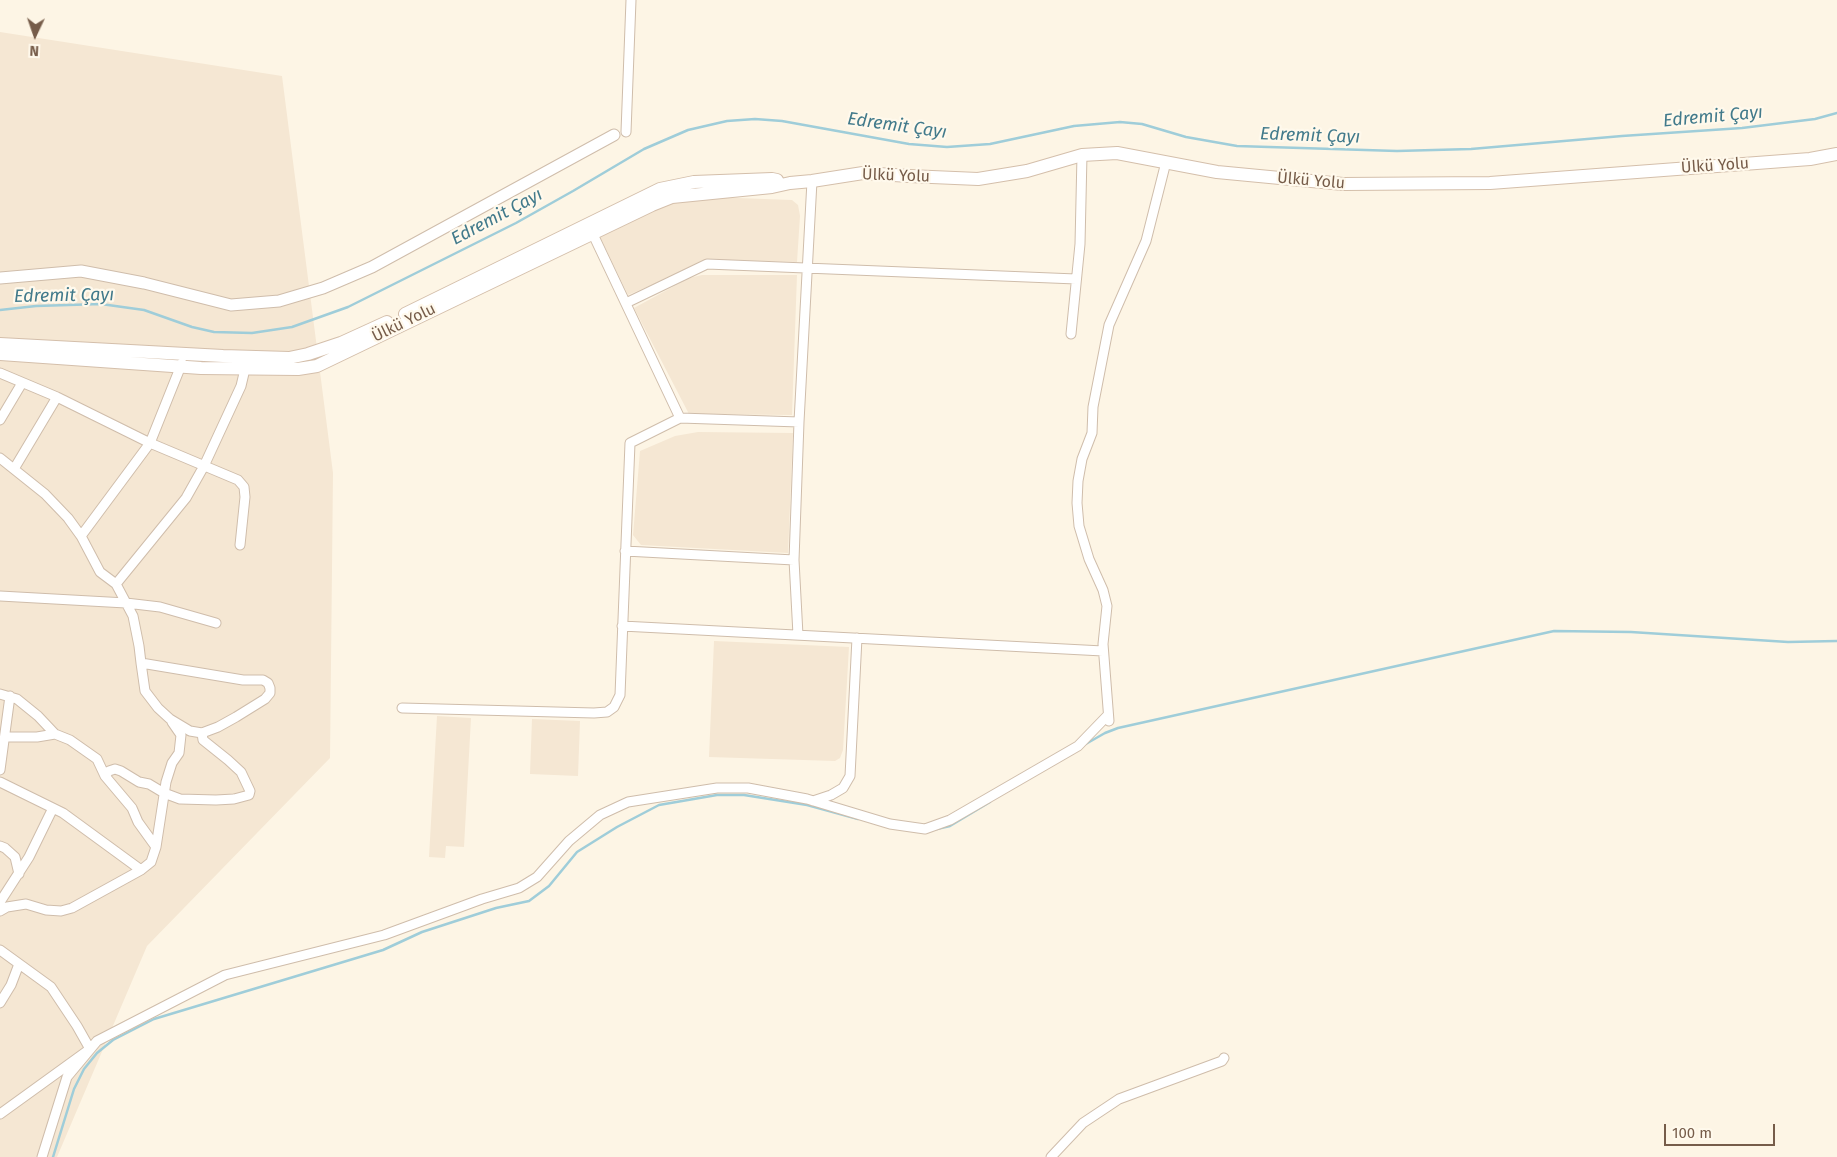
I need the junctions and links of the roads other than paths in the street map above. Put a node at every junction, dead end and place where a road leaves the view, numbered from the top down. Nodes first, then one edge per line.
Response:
1 (631, 0) edge
2 (626, 132) dead end
3 (614, 135) dead end
4 (1837, 154) edge
5 (1082, 155) junction
6 (1166, 162) junction
7 (812, 181) junction
8 (590, 228) junction
9 (808, 268) junction
10 (106, 277) junction
11 (0, 278) edge
12 (1076, 279) junction
13 (0, 285) edge
14 (626, 303) junction
15 (1072, 334) dead end
16 (0, 344) edge
17 (0, 354) edge
18 (184, 354) junction
19 (182, 367) junction
20 (245, 369) junction
21 (0, 373) edge
22 (22, 383) junction
23 (57, 397) junction
24 (680, 418) junction
25 (0, 420) edge
26 (799, 422) junction
27 (150, 443) junction
28 (0, 458) edge
29 (204, 466) junction
30 (14, 469) junction
31 (81, 536) junction
32 (240, 545) dead end
33 (625, 550) junction
34 (794, 560) junction
35 (116, 584) junction
36 (0, 596) edge
37 (126, 603) junction
38 (216, 623) dead end
39 (622, 626) junction
40 (798, 635) junction
41 (857, 638) junction
42 (1104, 651) junction
43 (141, 663) junction
44 (0, 694) edge
45 (10, 696) junction
46 (402, 708) dead end
47 (170, 719) junction
48 (202, 733) junction
49 (55, 734) junction
50 (6, 737) junction
51 (0, 770) edge
52 (105, 776) junction
53 (0, 782) edge
54 (164, 793) junction
55 (813, 801) junction
56 (53, 808) junction
57 (0, 846) edge
58 (156, 847) junction
59 (141, 870) junction
60 (18, 874) junction
61 (0, 902) edge
62 (0, 911) edge
63 (0, 950) edge
64 (19, 964) junction
65 (0, 1003) edge
66 (90, 1049) junction
67 (1224, 1058) dead end
68 (0, 1114) edge
69 (42, 1157) edge
70 (1051, 1157) edge

1 - 2 street
3 - 10 street
4 - 6 main road, Ülkü Yolu
5 - 6 main road, Ülkü Yolu
5 - 7 main road, Ülkü Yolu
5 - 12 street
6 - 42 street
7 - 8 main road, Ülkü Yolu
7 - 9 street
8 - 14 street
8 - 18 main road, Ülkü Yolu
8 - 20 main road, Ülkü Yolu
9 - 12 street
9 - 14 street
9 - 26 street
10 - 11 street
10 - 13 street
12 - 15 street
14 - 24 street
16 - 18 main road, Ülkü Yolu
17 - 19 main road, Ülkü Yolu
18 - 19 street
19 - 20 main road, Ülkü Yolu
19 - 27 street
20 - 29 street
21 - 22 street
22 - 23 street
22 - 25 street
23 - 27 street
23 - 30 street
24 - 26 street
24 - 33 street
26 - 34 street
27 - 29 street
27 - 31 street
28 - 30 street
29 - 32 street
29 - 35 street
30 - 31 street
31 - 35 street
33 - 34 street
33 - 39 street
34 - 40 street
35 - 37 street
36 - 37 street
37 - 38 street
37 - 43 street
39 - 40 street
39 - 46 street
40 - 41 street
41 - 42 street
41 - 55 street
42 - 55 street
43 - 47 street
43 - 48 street
44 - 45 street
45 - 49 street
45 - 50 street
47 - 48 street
47 - 54 street
48 - 54 street
49 - 50 street
49 - 52 street
50 - 51 street
52 - 54 street
52 - 58 street
53 - 56 street
54 - 58 street
55 - 66 street
56 - 59 street
56 - 60 street
57 - 60 street
58 - 59 street
59 - 62 street
60 - 61 street
63 - 64 street
64 - 65 street
64 - 66 street
66 - 68 street
66 - 69 street
67 - 70 street

